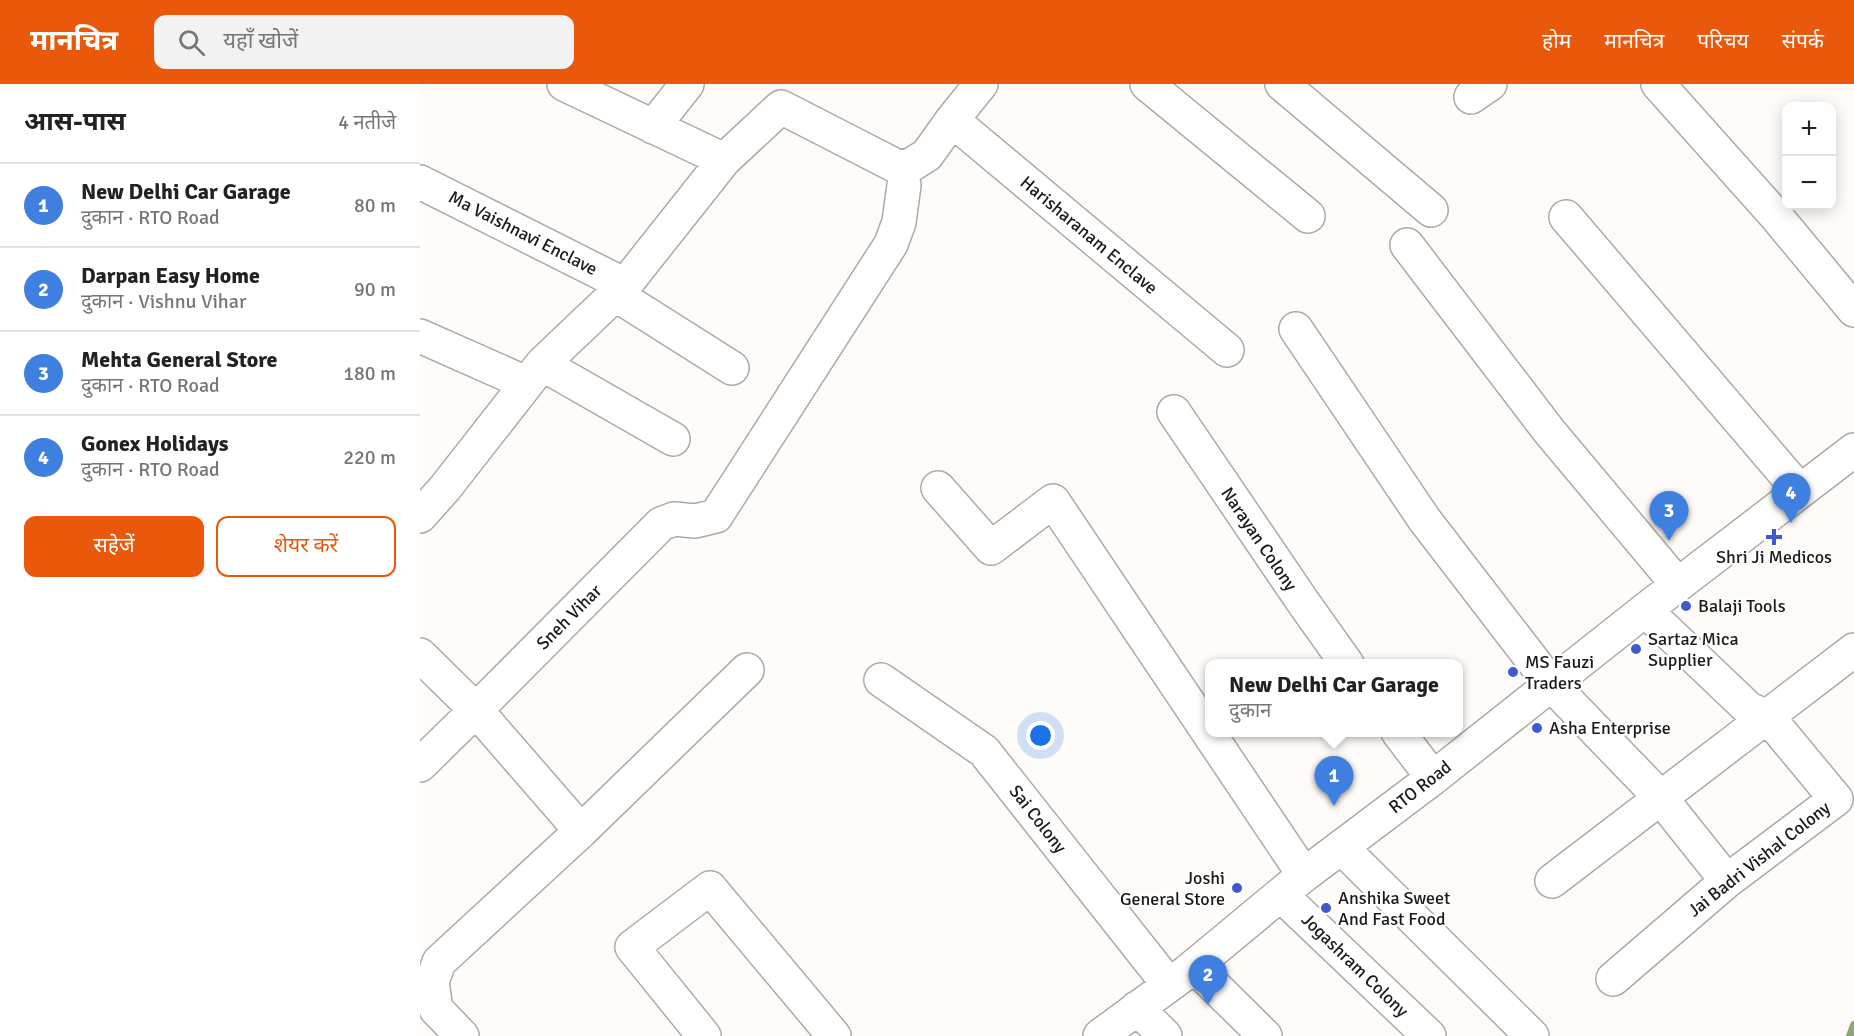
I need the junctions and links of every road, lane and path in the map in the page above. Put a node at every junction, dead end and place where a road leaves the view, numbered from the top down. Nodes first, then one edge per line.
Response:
1 (564, 84) edge
2 (687, 84) edge
3 (981, 84) edge
4 (1147, 84) edge
5 (1282, 84) edge
6 (1658, 84) edge
7 (785, 96) edge
8 (952, 120) junction
9 (653, 127) junction
10 (724, 160) junction
11 (420, 182) edge
12 (904, 185) dead end
13 (1431, 210) dead end
14 (1308, 216) dead end
15 (1566, 217) dead end
16 (1407, 245) dead end
17 (620, 290) junction
18 (1854, 310) edge
19 (1296, 329) dead end
20 (420, 336) edge
21 (1227, 350) dead end
22 (732, 368) dead end
23 (534, 374) junction
24 (1173, 412) dead end
25 (673, 439) dead end
26 (1854, 450) edge
27 (938, 488) dead end
28 (1799, 490) junction
29 (420, 516) edge
30 (1678, 585) junction
31 (1645, 610) junction
32 (1854, 650) edge
33 (420, 655) edge
34 (1344, 659) edge
35 (747, 670) dead end
36 (881, 680) dead end
37 (1550, 683) junction
38 (476, 710) junction
39 (1768, 717) junction
40 (1402, 737) edge
41 (420, 765) edge
42 (1432, 777) junction
43 (1660, 797) junction
44 (581, 831) junction
45 (1341, 847) junction
46 (1552, 881) dead end
47 (1727, 881) junction
48 (1292, 885) junction
49 (1182, 976) junction
50 (1613, 979) dead end
51 (1137, 1008) junction
52 (462, 1036) edge
53 (704, 1036) edge
54 (834, 1036) edge
55 (1100, 1036) edge
56 (1165, 1036) edge
57 (1265, 1036) edge
58 (1429, 1036) edge
59 (1532, 1036) edge

1 - 9 street
2 - 9 street
3 - 8 street
4 - 14 street
5 - 13 street
6 - 18 street
7 - 8 street
7 - 10 street
8 - 21 street, Harisharanam Enclave
9 - 10 street
10 - 17 street
11 - 17 street, Ma Vaishnavi Enclave
12 - 38 street, Sneh Vihar
15 - 28 street
16 - 30 street
17 - 22 street, Ma Vaishnavi Enclave
17 - 23 street
19 - 37 street
20 - 23 street
23 - 25 street
23 - 29 street
24 - 34 street, Narayan Colony
26 - 28 street, RTO Road
27 - 48 street, Jogashram Colony
28 - 30 street, RTO Road
30 - 31 street, RTO Road
31 - 37 street, RTO Road
31 - 39 street, Jai Badri Vishal Colony
32 - 39 street
33 - 38 street
35 - 44 street
36 - 49 street, Sai Colony
37 - 42 street, RTO Road
37 - 43 street
38 - 41 street, Sneh Vihar
38 - 44 street
39 - 43 street
39 - 47 street, Jai Badri Vishal Colony
40 - 42 street
42 - 45 street, RTO Road
43 - 46 street
43 - 47 street
44 - 52 street
45 - 48 street, RTO Road
45 - 59 street
47 - 50 street, Jai Badri Vishal Colony
48 - 49 street, RTO Road
48 - 58 street, Jogashram Colony
49 - 51 street, RTO Road
49 - 57 street, Sai Colony
51 - 55 street, RTO Road
51 - 56 street
53 - 54 street

